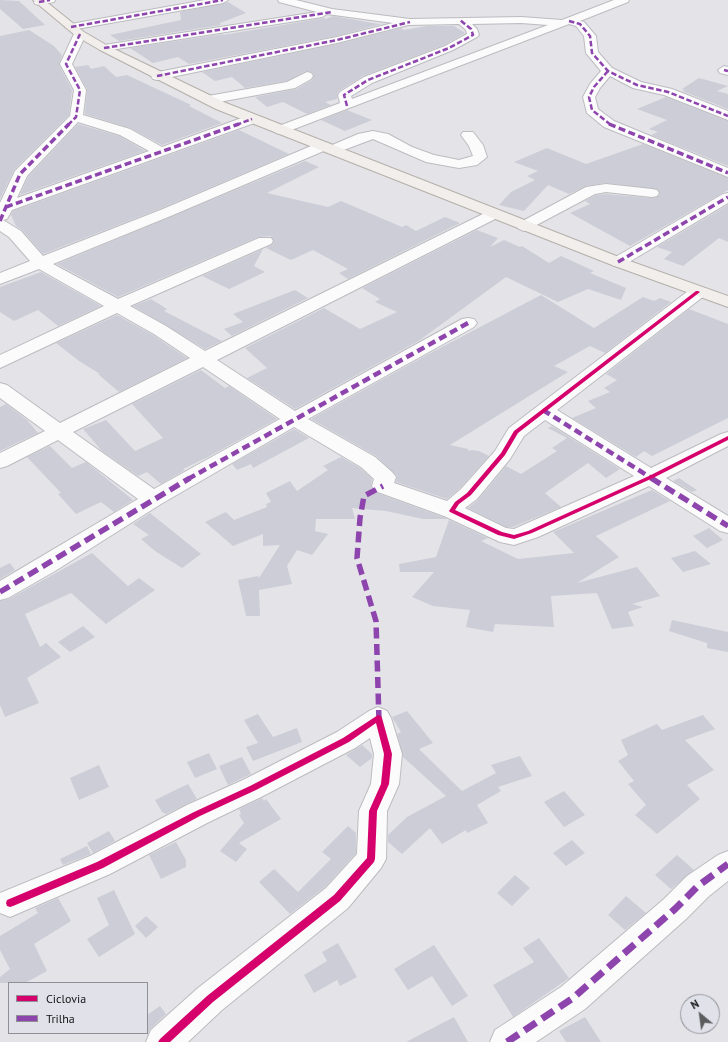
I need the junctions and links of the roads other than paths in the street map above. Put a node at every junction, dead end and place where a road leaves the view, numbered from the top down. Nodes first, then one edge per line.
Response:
1 (223, 0) edge
2 (283, 0) edge
3 (624, 0) edge
4 (42, 1) edge
5 (332, 12) junction
6 (460, 20) junction
7 (410, 22) junction
8 (566, 22) junction
9 (76, 30) junction
10 (104, 48) junction
11 (608, 71) junction
12 (157, 76) junction
13 (307, 76) dead end
14 (208, 100) junction
15 (347, 106) junction
16 (728, 116) edge
17 (76, 117) junction
18 (252, 119) junction
19 (281, 130) junction
20 (468, 135) dead end
21 (328, 148) junction
22 (161, 152) junction
23 (728, 173) edge
24 (652, 193) dead end
25 (728, 197) edge
26 (494, 214) junction
27 (2, 217) edge
28 (524, 226) junction
29 (266, 241) dead end
30 (618, 262) junction
31 (40, 263) junction
32 (0, 279) edge
33 (698, 292) junction
34 (728, 302) edge
35 (116, 306) junction
36 (468, 323) dead end
37 (204, 358) junction
38 (0, 362) edge
39 (0, 390) edge
40 (543, 410) junction
41 (294, 419) junction
42 (59, 432) junction
43 (728, 438) edge
44 (0, 461) edge
45 (651, 477) junction
46 (153, 499) junction
47 (452, 511) junction
48 (728, 526) edge
49 (0, 592) edge
50 (728, 864) edge
51 (10, 903) dead end
52 (163, 1042) edge
53 (507, 1042) edge

1 - 9 street
2 - 5 street
3 - 8 street
4 - 9 main road
5 - 7 street
5 - 10 street
6 - 7 street
6 - 8 street
6 - 15 street
7 - 12 street
8 - 11 street
8 - 15 street
9 - 10 main road
9 - 17 street
10 - 12 main road
11 - 16 street
11 - 23 street
12 - 14 main road
13 - 14 street
14 - 18 main road
15 - 19 street
17 - 22 street
17 - 27 street
18 - 19 main road
18 - 22 street
19 - 21 main road
20 - 21 street
21 - 26 main road
21 - 31 street
22 - 27 street
24 - 28 street
25 - 30 street
26 - 28 main road
26 - 37 street
27 - 31 street
28 - 30 main road
29 - 35 street
30 - 33 main road
31 - 32 street
31 - 35 street
33 - 34 main road
33 - 40 street
35 - 37 street
35 - 38 street
36 - 41 street
37 - 41 street
37 - 42 street
39 - 42 street
40 - 45 street
40 - 47 street
41 - 46 street
41 - 47 street
42 - 44 street
42 - 46 street
43 - 45 street
45 - 47 street
45 - 48 street
46 - 49 street
50 - 53 street
51 - 52 street

